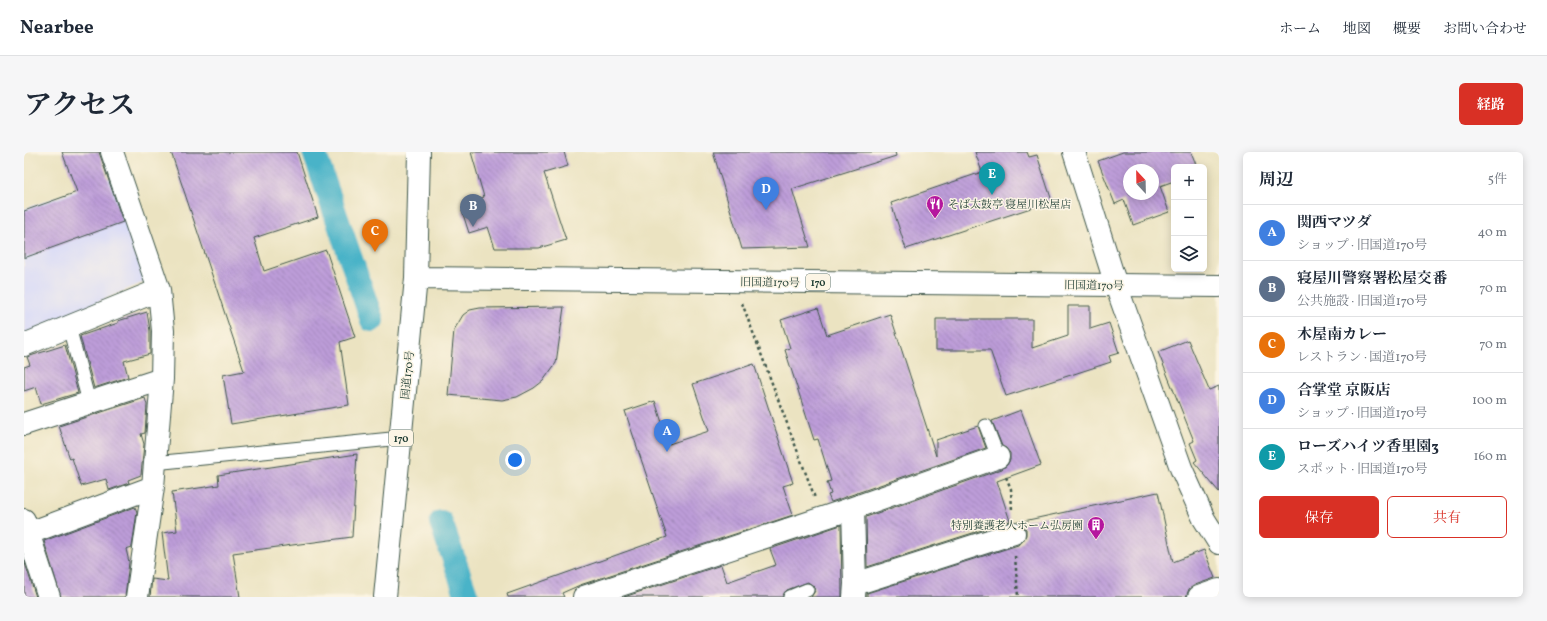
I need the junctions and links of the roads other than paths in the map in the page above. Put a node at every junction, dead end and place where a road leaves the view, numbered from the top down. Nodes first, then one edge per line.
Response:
1 (112, 152) edge
2 (419, 152) edge
3 (1074, 152) edge
4 (416, 278) junction
5 (1116, 285) junction
6 (1219, 286) edge
7 (159, 290) junction
8 (69, 327) junction
9 (24, 345) edge
10 (162, 379) junction
11 (89, 402) junction
12 (24, 424) edge
13 (986, 426) dead end
14 (401, 438) junction
15 (998, 457) joint
16 (154, 463) junction
17 (153, 487) junction
18 (853, 508) junction
19 (26, 529) edge
20 (1014, 533) dead end
21 (1219, 543) edge
22 (807, 590) dead end
23 (1219, 590) edge
24 (855, 591) edge
25 (49, 597) edge
26 (137, 597) edge
27 (386, 597) edge
28 (584, 597) edge
29 (790, 597) edge
30 (1199, 597) edge

1 - 7 main road
2 - 4 main road, 国道170号 / 170
3 - 5 main road
4 - 5 main road, 旧国道170号 / 170
4 - 14 main road, 国道170号 / 170
5 - 6 main road, 旧国道170号 / 170
5 - 21 main road
7 - 8 main road
7 - 10 main road
8 - 9 main road
8 - 11 lane
10 - 11 main road
10 - 16 main road
11 - 12 main road
13 - 15 lane
14 - 16 lane
14 - 27 main road, 国道170号 / 170
15 - 18 main road
16 - 17 main road
17 - 19 main road
17 - 26 main road
18 - 24 main road
18 - 28 main road
19 - 25 main road
20 - 24 main road
22 - 29 lane
23 - 30 main road

